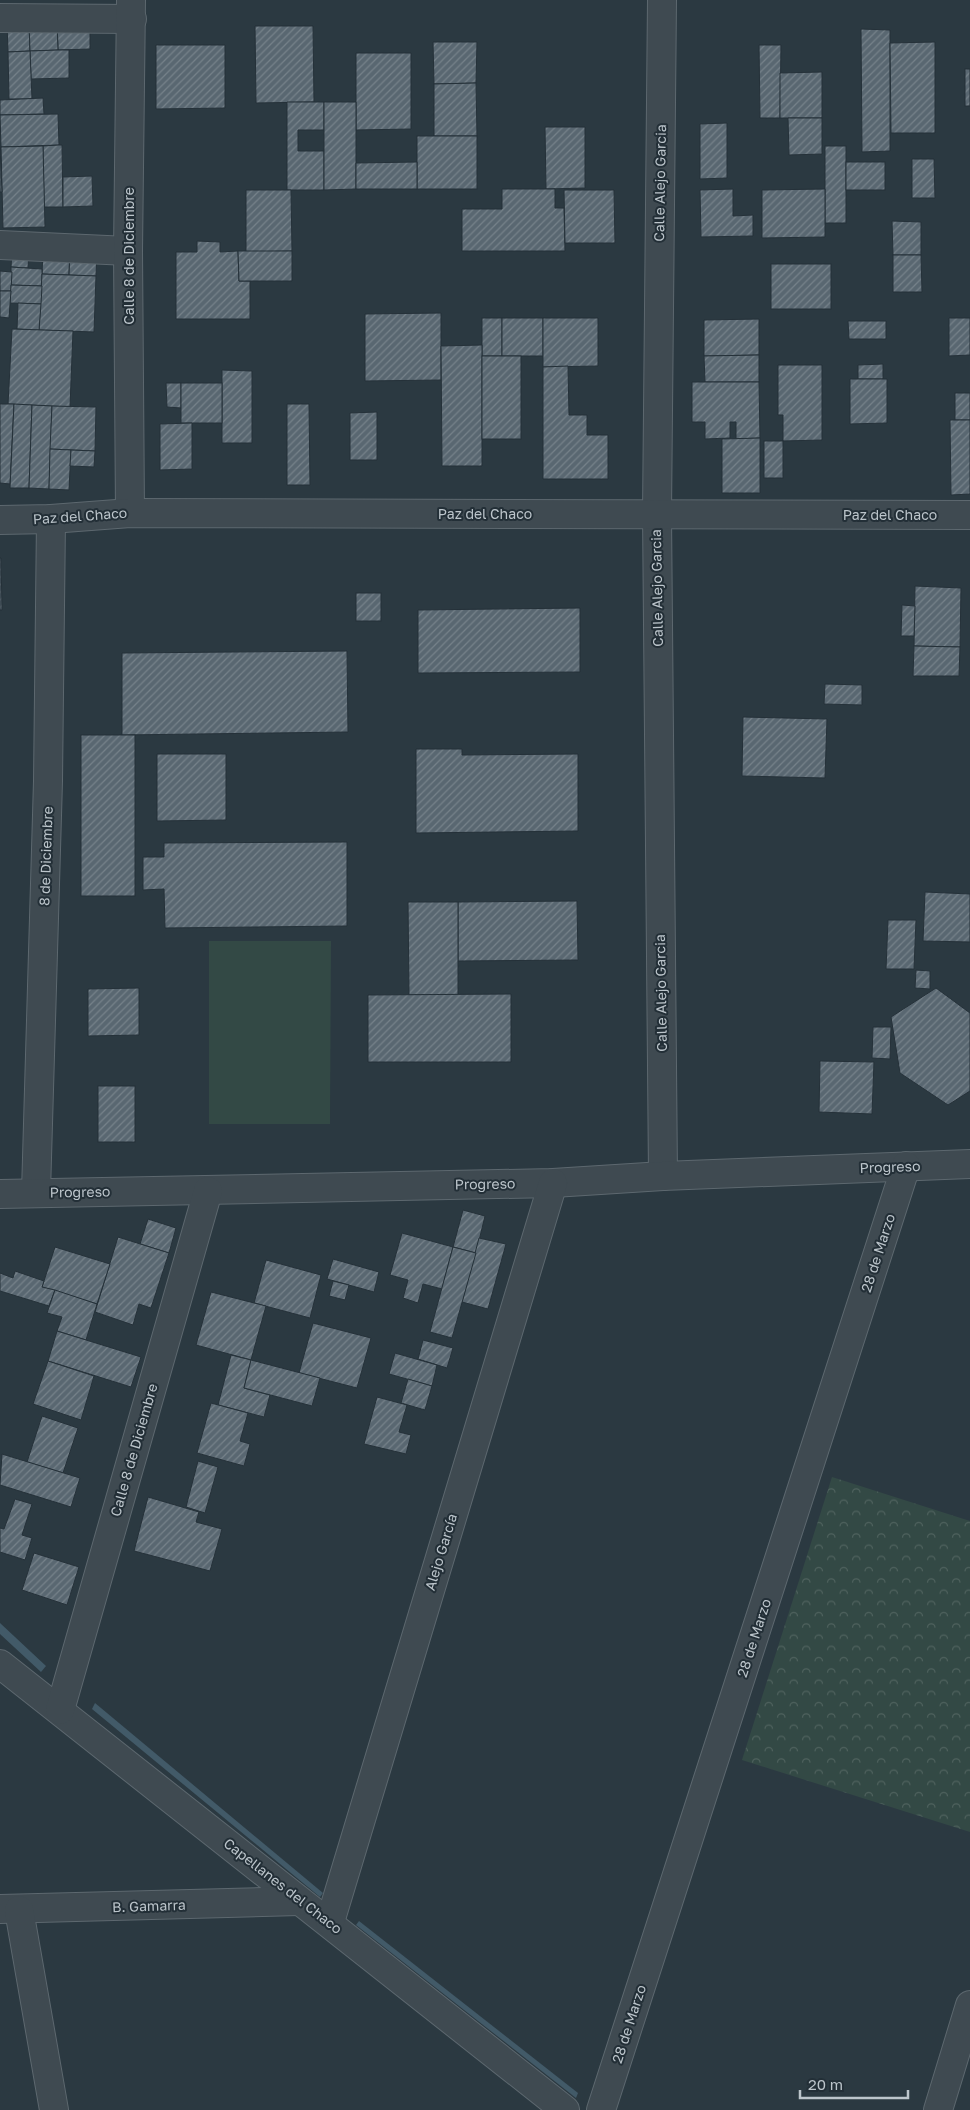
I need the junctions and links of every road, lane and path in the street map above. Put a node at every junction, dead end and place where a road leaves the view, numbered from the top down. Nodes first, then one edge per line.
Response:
1 (662, 0) edge
2 (131, 9) edge
3 (0, 18) edge
4 (0, 245) edge
5 (128, 251) junction
6 (130, 512) junction
7 (656, 514) junction
8 (970, 515) edge
9 (51, 519) junction
10 (0, 520) edge
11 (970, 1164) edge
12 (906, 1166) junction
13 (663, 1176) junction
14 (553, 1183) junction
15 (208, 1191) junction
16 (36, 1192) junction
17 (0, 1194) edge
18 (0, 1664) edge
19 (60, 1710) junction
20 (299, 1901) junction
21 (9, 1910) edge
22 (330, 1922) junction
23 (970, 2005) edge
24 (54, 2110) edge
25 (565, 2110) edge
26 (602, 2110) edge
27 (938, 2110) edge

1 - 7 street, Calle Alejo Garcia
2 - 3 street
2 - 5 street, Calle 8 de Diciembre
4 - 5 street
5 - 6 street, Calle 8 de Diciembre
6 - 7 street, Paz del Chaco
6 - 9 street, Paz del Chaco
7 - 8 street, Paz del Chaco
7 - 13 street, Calle Alejo Garcia
9 - 10 street, Paz del Chaco
9 - 16 street, 8 de Diciembre
11 - 12 street, Progreso
12 - 13 street, Progreso
12 - 26 street, 28 de Marzo
13 - 14 street, Progreso
14 - 15 street, Progreso
14 - 22 street, Alejo García
15 - 16 street, Progreso
15 - 19 street, Calle 8 de Diciembre
16 - 17 street, Progreso
18 - 19 street, Capellanes del Chaco
19 - 20 street, Capellanes del Chaco
20 - 21 street, B. Gamarra
20 - 22 street, Capellanes del Chaco
21 - 24 street
22 - 25 street, Capellanes del Chaco
23 - 27 street

